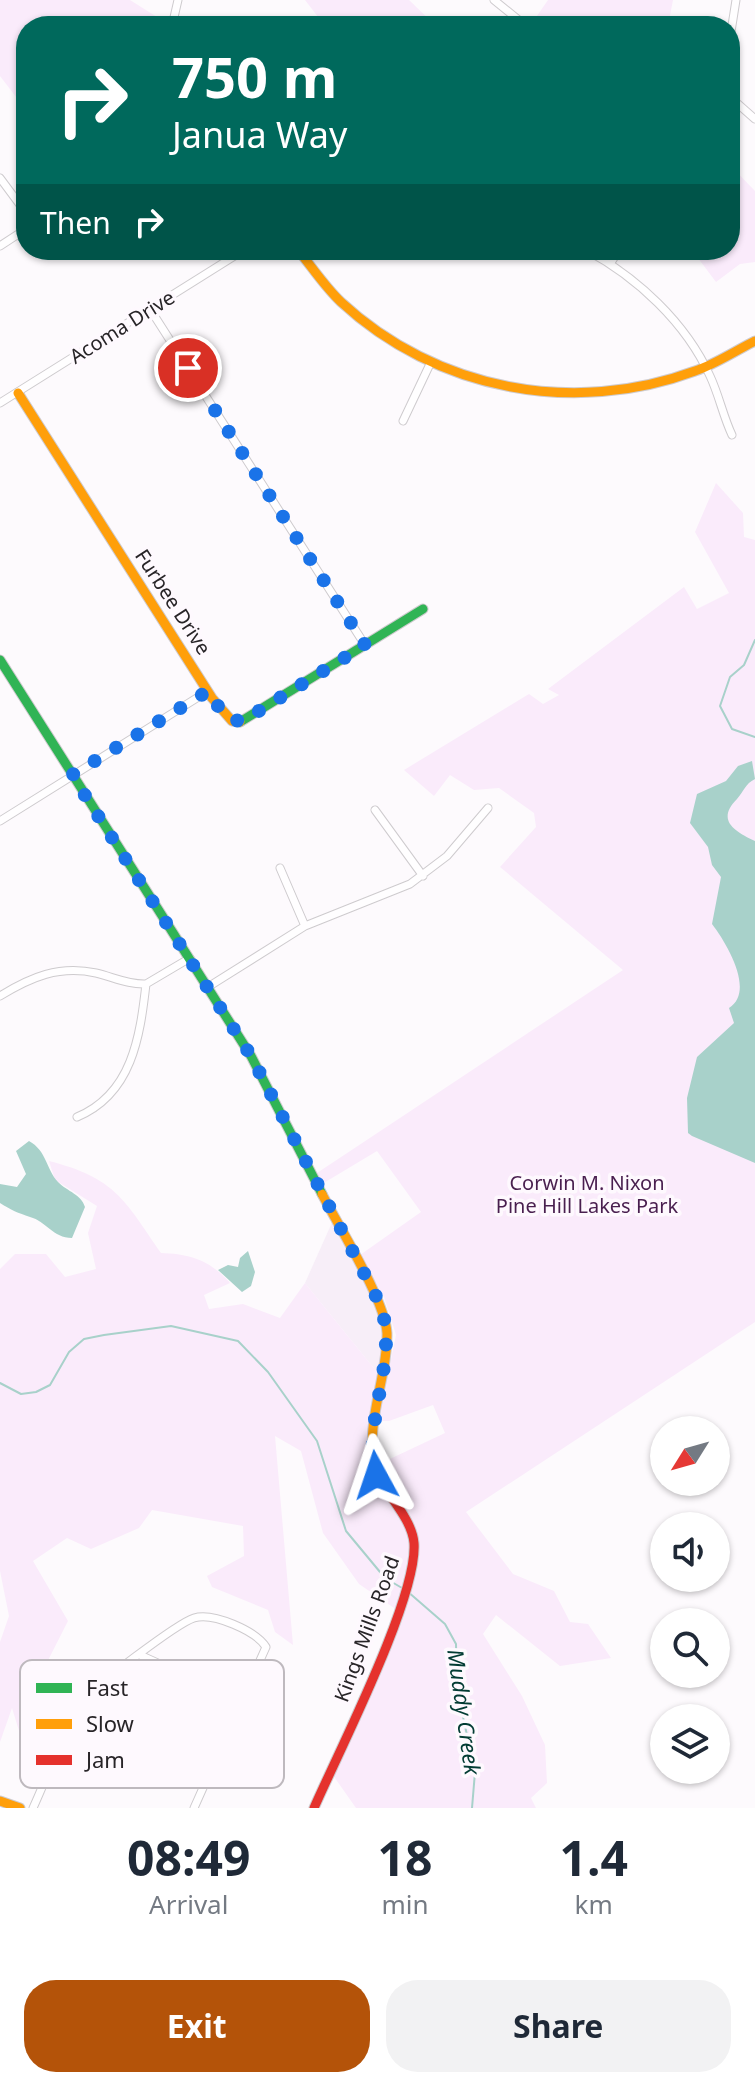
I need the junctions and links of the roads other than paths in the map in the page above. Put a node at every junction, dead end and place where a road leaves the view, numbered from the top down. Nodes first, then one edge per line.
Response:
1 (494, 0) edge
2 (514, 16) edge
3 (0, 178) edge
4 (16, 200) edge
5 (228, 260) edge
6 (305, 260) edge
7 (603, 260) edge
8 (613, 260) edge
9 (610, 264) junction
10 (150, 309) junction
11 (755, 341) edge
12 (430, 364) junction
13 (706, 368) junction
14 (18, 393) junction
15 (0, 403) edge
16 (403, 421) dead end
17 (732, 435) dead end
18 (423, 609) dead end
19 (365, 645) junction
20 (0, 660) edge
21 (208, 691) junction
22 (72, 775) junction
23 (488, 808) dead end
24 (375, 810) dead end
25 (0, 821) edge
26 (280, 868) dead end
27 (423, 876) junction
28 (305, 926) junction
29 (190, 958) junction
30 (146, 984) junction
31 (208, 987) junction
32 (0, 996) edge
33 (77, 1117) dead end
34 (140, 1655) junction
35 (134, 1660) edge
36 (151, 1660) edge
37 (260, 1660) edge
38 (42, 1788) edge
39 (203, 1788) edge
40 (0, 1801) edge
41 (20, 1808) edge
42 (33, 1808) edge
43 (194, 1808) edge
44 (314, 1808) edge

1 - 2 street
3 - 4 street
5 - 10 street, Acoma Drive
6 - 12 street
7 - 9 street
8 - 9 street
9 - 13 street
10 - 14 street, Acoma Drive
10 - 19 street
11 - 13 street
12 - 13 street
12 - 16 street
13 - 17 street
14 - 15 street, Acoma Drive
14 - 21 street, Furbee Drive
18 - 19 street, Furbee Drive
19 - 21 street, Furbee Drive
20 - 22 street, Kings Mills Road
21 - 22 street
22 - 25 street
22 - 29 street, Kings Mills Road
23 - 27 street
24 - 27 street
26 - 28 street
27 - 28 street
28 - 31 street
29 - 30 street
29 - 31 street, Kings Mills Road
30 - 32 street
30 - 33 street
31 - 44 street, Kings Mills Road
34 - 35 street
34 - 36 street
34 - 37 street
38 - 42 street
39 - 43 street
40 - 41 street

